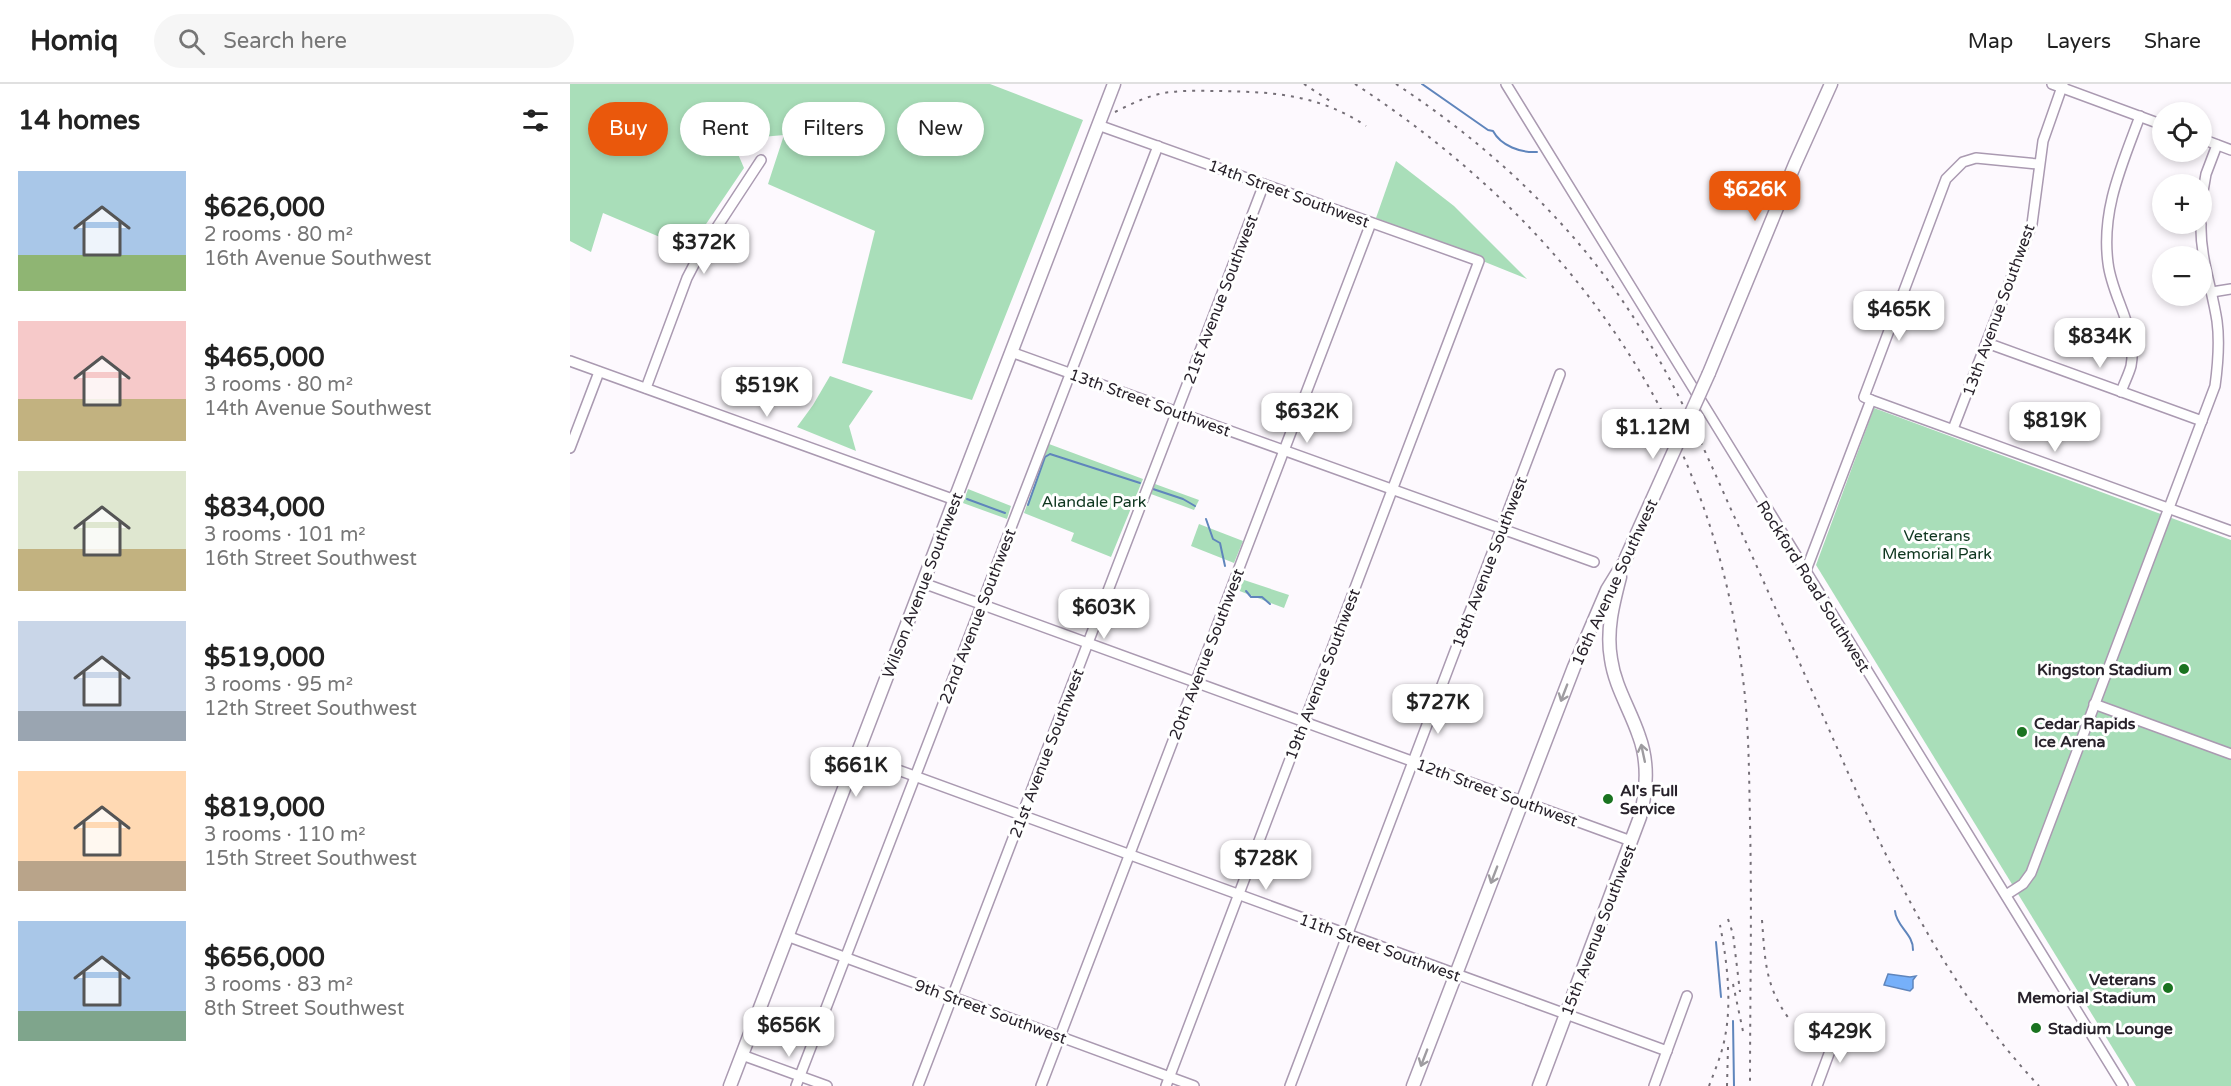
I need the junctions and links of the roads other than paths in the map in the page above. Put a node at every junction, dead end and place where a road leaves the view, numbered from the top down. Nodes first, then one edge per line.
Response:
1 (1114, 84) edge
2 (1506, 84) edge
3 (1831, 84) edge
4 (2059, 85) edge
5 (2140, 116) junction
6 (2152, 121) edge
7 (1098, 125) junction
8 (2212, 143) edge
9 (2217, 145) junction
10 (1158, 146) junction
11 (2231, 150) edge
12 (761, 160) dead end
13 (2038, 164) junction
14 (2206, 174) edge
15 (1264, 184) junction
16 (1371, 223) junction
17 (1479, 261) joint
18 (2231, 289) edge
19 (2212, 292) joint
20 (1988, 343) junction
21 (1011, 352) junction
22 (570, 361) edge
23 (599, 372) junction
24 (1071, 373) junction
25 (1560, 374) dead end
26 (646, 388) junction
27 (2121, 392) junction
28 (1871, 400) junction
29 (1177, 411) junction
30 (2202, 421) junction
31 (1953, 429) junction
32 (570, 448) edge
33 (1284, 450) junction
34 (1392, 489) junction
35 (955, 500) junction
36 (2169, 508) junction
37 (1501, 529) junction
38 (2231, 531) edge
39 (1594, 562) dead end
40 (1624, 562) junction
41 (1805, 573) junction
42 (923, 583) junction
43 (981, 605) junction
44 (1088, 644) junction
45 (1196, 683) junction
46 (2094, 704) junction
47 (1304, 722) junction
48 (2231, 754) edge
49 (857, 755) junction
50 (1413, 762) junction
51 (915, 776) junction
52 (1522, 802) junction
53 (1022, 815) junction
54 (1631, 841) junction
55 (1130, 855) junction
56 (1238, 895) junction
57 (2006, 895) junction
58 (1347, 935) junction
59 (787, 936) junction
60 (846, 958) junction
61 (1456, 974) junction
62 (1688, 996) dead end
63 (952, 997) junction
64 (1566, 1015) junction
65 (1837, 1032) dead end
66 (1060, 1037) junction
67 (1667, 1051) junction
68 (742, 1055) junction
69 (800, 1076) junction
70 (1167, 1081) edge
71 (730, 1086) edge
72 (796, 1086) edge
73 (827, 1086) edge
74 (918, 1086) edge
75 (1041, 1086) edge
76 (1194, 1086) edge
77 (1290, 1086) edge
78 (1413, 1086) edge
79 (1539, 1086) edge
80 (1654, 1086) edge
81 (1817, 1086) edge
82 (2123, 1086) edge

1 - 7 main road, Wilson Avenue Southwest
2 - 41 street, Rockford Road Southwest
3 - 40 main road, 16th Avenue Southwest, bridge
4 - 5 street
4 - 13 street, 13th Avenue Southwest
5 - 6 street
5 - 27 street
7 - 10 street, 14th Street Southwest
7 - 21 main road, Wilson Avenue Southwest
8 - 9 street
9 - 11 street
9 - 14 street
10 - 15 street, 14th Street Southwest
10 - 24 street, 22nd Avenue Southwest
12 - 26 street
13 - 20 street, 13th Avenue Southwest
13 - 28 street
15 - 16 street, 14th Street Southwest
15 - 29 street, 21st Avenue Southwest
16 - 17 street, 14th Street Southwest
16 - 33 street, 20th Avenue Southwest
17 - 34 street, 19th Avenue Southwest
18 - 19 street
19 - 30 street
20 - 27 street
20 - 31 street, 13th Avenue Southwest
21 - 24 street, 13th Street Southwest
21 - 35 main road, Wilson Avenue Southwest
22 - 23 street
23 - 26 street
23 - 32 street
24 - 29 street, 13th Street Southwest
24 - 43 street, 22nd Avenue Southwest
25 - 37 street, 18th Avenue Southwest
26 - 35 street
27 - 30 street
28 - 31 street
28 - 41 street
29 - 33 street, 13th Street Southwest
29 - 44 street, 21st Avenue Southwest
30 - 36 street
31 - 36 street
33 - 34 street, 13th Street Southwest
33 - 45 street, 20th Avenue Southwest
34 - 37 street, 13th Street Southwest
34 - 47 street, 19th Avenue Southwest
35 - 42 main road, Wilson Avenue Southwest
36 - 38 street
36 - 46 street
37 - 39 street, 13th Street Southwest
37 - 50 street, 18th Avenue Southwest
40 -> 52 main road, 16th Avenue Southwest
54 -> 40 main road, 15th Avenue Southwest
41 - 57 street, Rockford Road Southwest
42 - 43 street, 12th Street Southwest
42 - 49 main road, Wilson Avenue Southwest
43 - 44 street, 12th Street Southwest
43 - 51 street, 22nd Avenue Southwest
44 - 45 street, 12th Street Southwest
44 - 53 street, 21st Avenue Southwest
45 - 47 street, 12th Street Southwest
45 - 55 street, 20th Avenue Southwest
46 - 48 street
46 - 57 street
47 - 50 street, 12th Street Southwest
47 - 56 street, 19th Avenue Southwest
49 - 51 street, 11th Street Southwest
49 - 59 main road, Wilson Avenue Southwest
50 - 52 street, 12th Street Southwest
50 - 58 street, 18th Avenue Southwest
51 - 53 street, 11th Street Southwest
51 - 60 street, 22nd Avenue Southwest
52 - 54 street, 12th Street Southwest
52 -> 61 main road, 16th Avenue Southwest
53 - 55 street, 11th Street Southwest
53 - 63 street, 21st Avenue Southwest
54 - 64 main road, 15th Avenue Southwest
55 - 56 street, 11th Street Southwest
55 - 66 street, 20th Avenue Southwest
56 - 58 street, 11th Street Southwest
56 - 70 street, 19th Avenue Southwest
57 - 82 street, Rockford Road Southwest
58 - 61 street, 11th Street Southwest
58 - 77 street, 18th Avenue Southwest
59 - 60 street, 9th Street Southwest
59 - 68 main road, Wilson Avenue Southwest
60 - 63 street, 9th Street Southwest
60 - 69 street, 22nd Avenue Southwest
61 - 64 street, 11th Street Southwest
61 -> 78 main road, 16th Avenue Southwest
62 - 67 street
63 - 66 street, 9th Street Southwest
63 - 74 street, 21st Avenue Southwest
64 - 67 street, 11th Street Southwest
64 - 79 main road, 15th Avenue Southwest
65 - 81 street
66 - 70 street, 9th Street Southwest
66 - 75 street, 20th Avenue Southwest
67 - 80 street
68 - 69 street
68 - 71 main road, Wilson Avenue Southwest
69 - 72 street, 22nd Avenue Southwest
69 - 73 street
70 - 76 street, 9th Street Southwest

